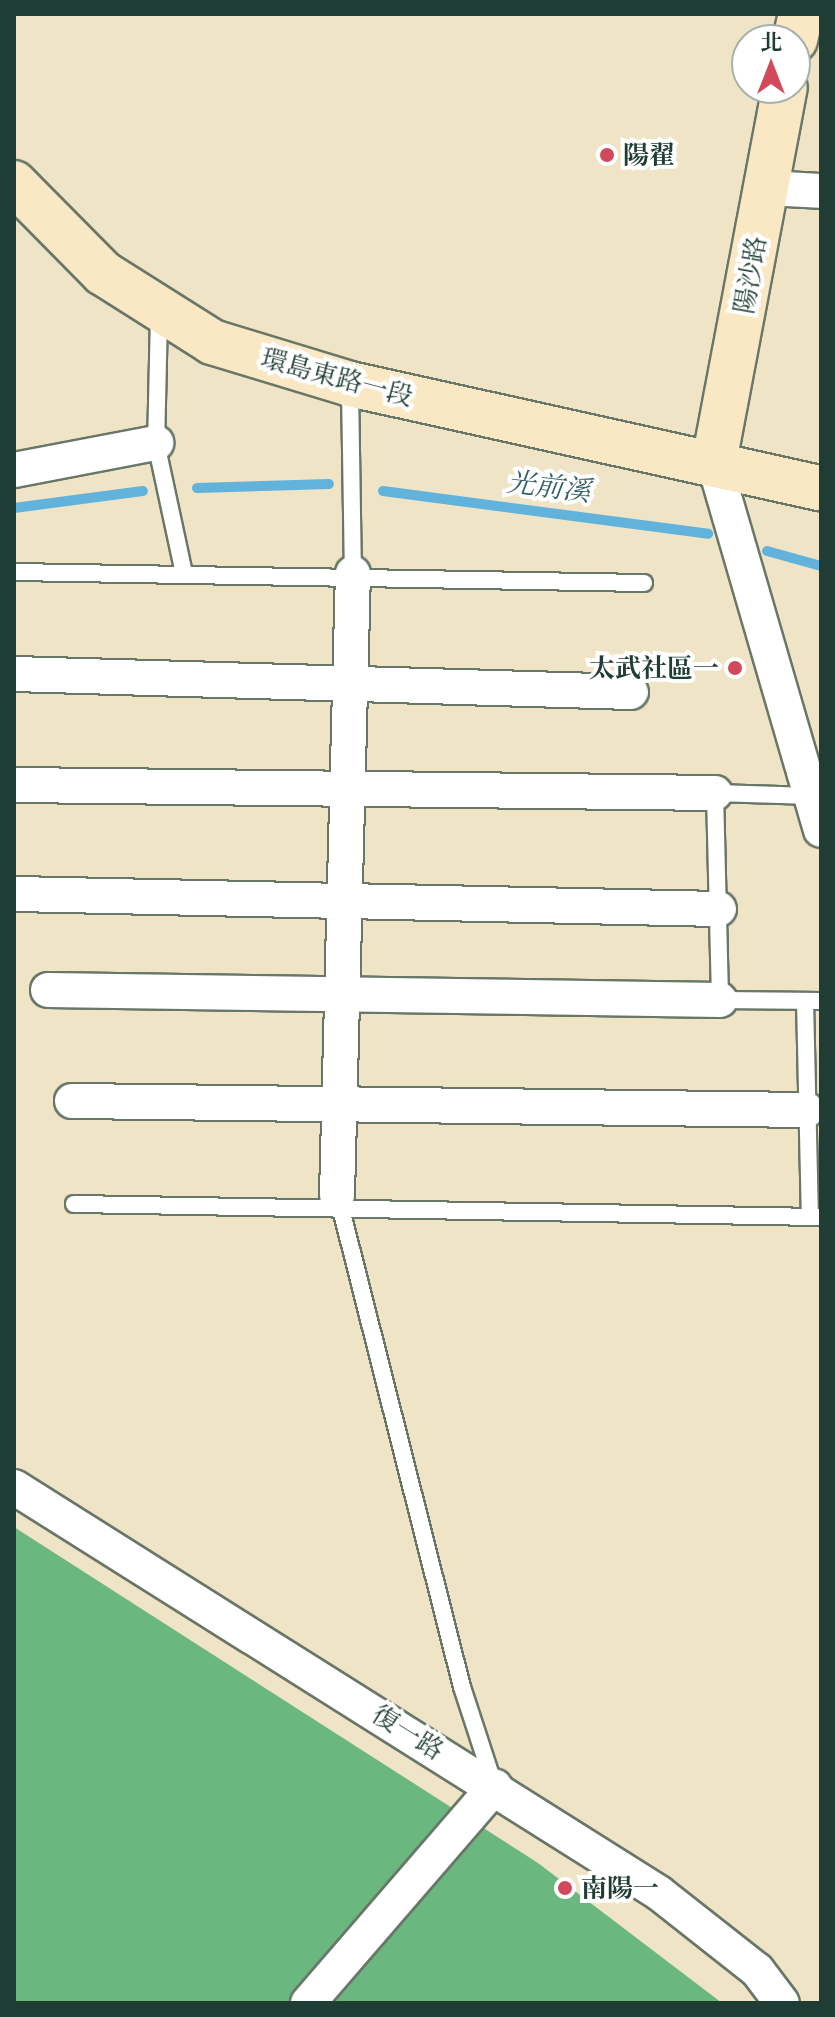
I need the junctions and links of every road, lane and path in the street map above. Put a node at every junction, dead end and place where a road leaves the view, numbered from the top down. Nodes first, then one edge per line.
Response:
1 (782, 104) edge
2 (14, 183) edge
3 (766, 188) junction
4 (821, 191) edge
5 (159, 315) junction
6 (350, 384) junction
7 (156, 443) junction
8 (714, 462) junction
9 (14, 470) edge
10 (821, 488) edge
11 (14, 572) edge
12 (353, 573) junction
13 (184, 574) junction
14 (644, 583) dead end
15 (14, 674) edge
16 (351, 685) junction
17 (631, 692) dead end
18 (14, 785) edge
19 (348, 791) junction
20 (715, 793) junction
21 (812, 796) junction
22 (821, 830) edge
23 (15, 894) edge
24 (345, 901) junction
25 (719, 909) junction
26 (48, 990) dead end
27 (342, 1000) junction
28 (720, 1000) junction
29 (813, 1001) edge
30 (72, 1101) dead end
31 (340, 1108) junction
32 (807, 1110) junction
33 (339, 1203) junction
34 (74, 1204) dead end
35 (815, 1217) edge
36 (14, 1487) edge
37 (495, 1786) junction
38 (308, 2003) edge
39 (782, 2003) edge

1 - 3 main road, 陽沙路
2 - 5 main road, 環島東路一段
3 - 4 street
3 - 8 main road, 陽沙路
5 - 6 main road, 環島東路一段
5 - 7 lane
6 - 8 main road, 環島東路一段
6 - 12 lane
7 - 9 street
7 - 13 lane
8 - 10 main road, 環島東路一段
8 - 21 street
11 - 13 lane
12 - 13 lane
12 - 14 lane
12 - 16 street
15 - 16 street
16 - 17 street
16 - 19 street
18 - 19 street
19 - 20 street
19 - 24 street
20 - 21 lane
20 - 25 lane
21 - 22 street
23 - 24 street
24 - 25 street
24 - 27 street
25 - 28 lane
26 - 27 street
27 - 28 street
27 - 31 street
28 - 29 lane
29 - 32 lane
30 - 31 street
31 - 32 street
31 - 33 street
32 - 35 lane
33 - 34 lane
33 - 35 lane
33 - 37 lane
36 - 37 street, 復一路
37 - 38 street
37 - 39 street, 復一路

